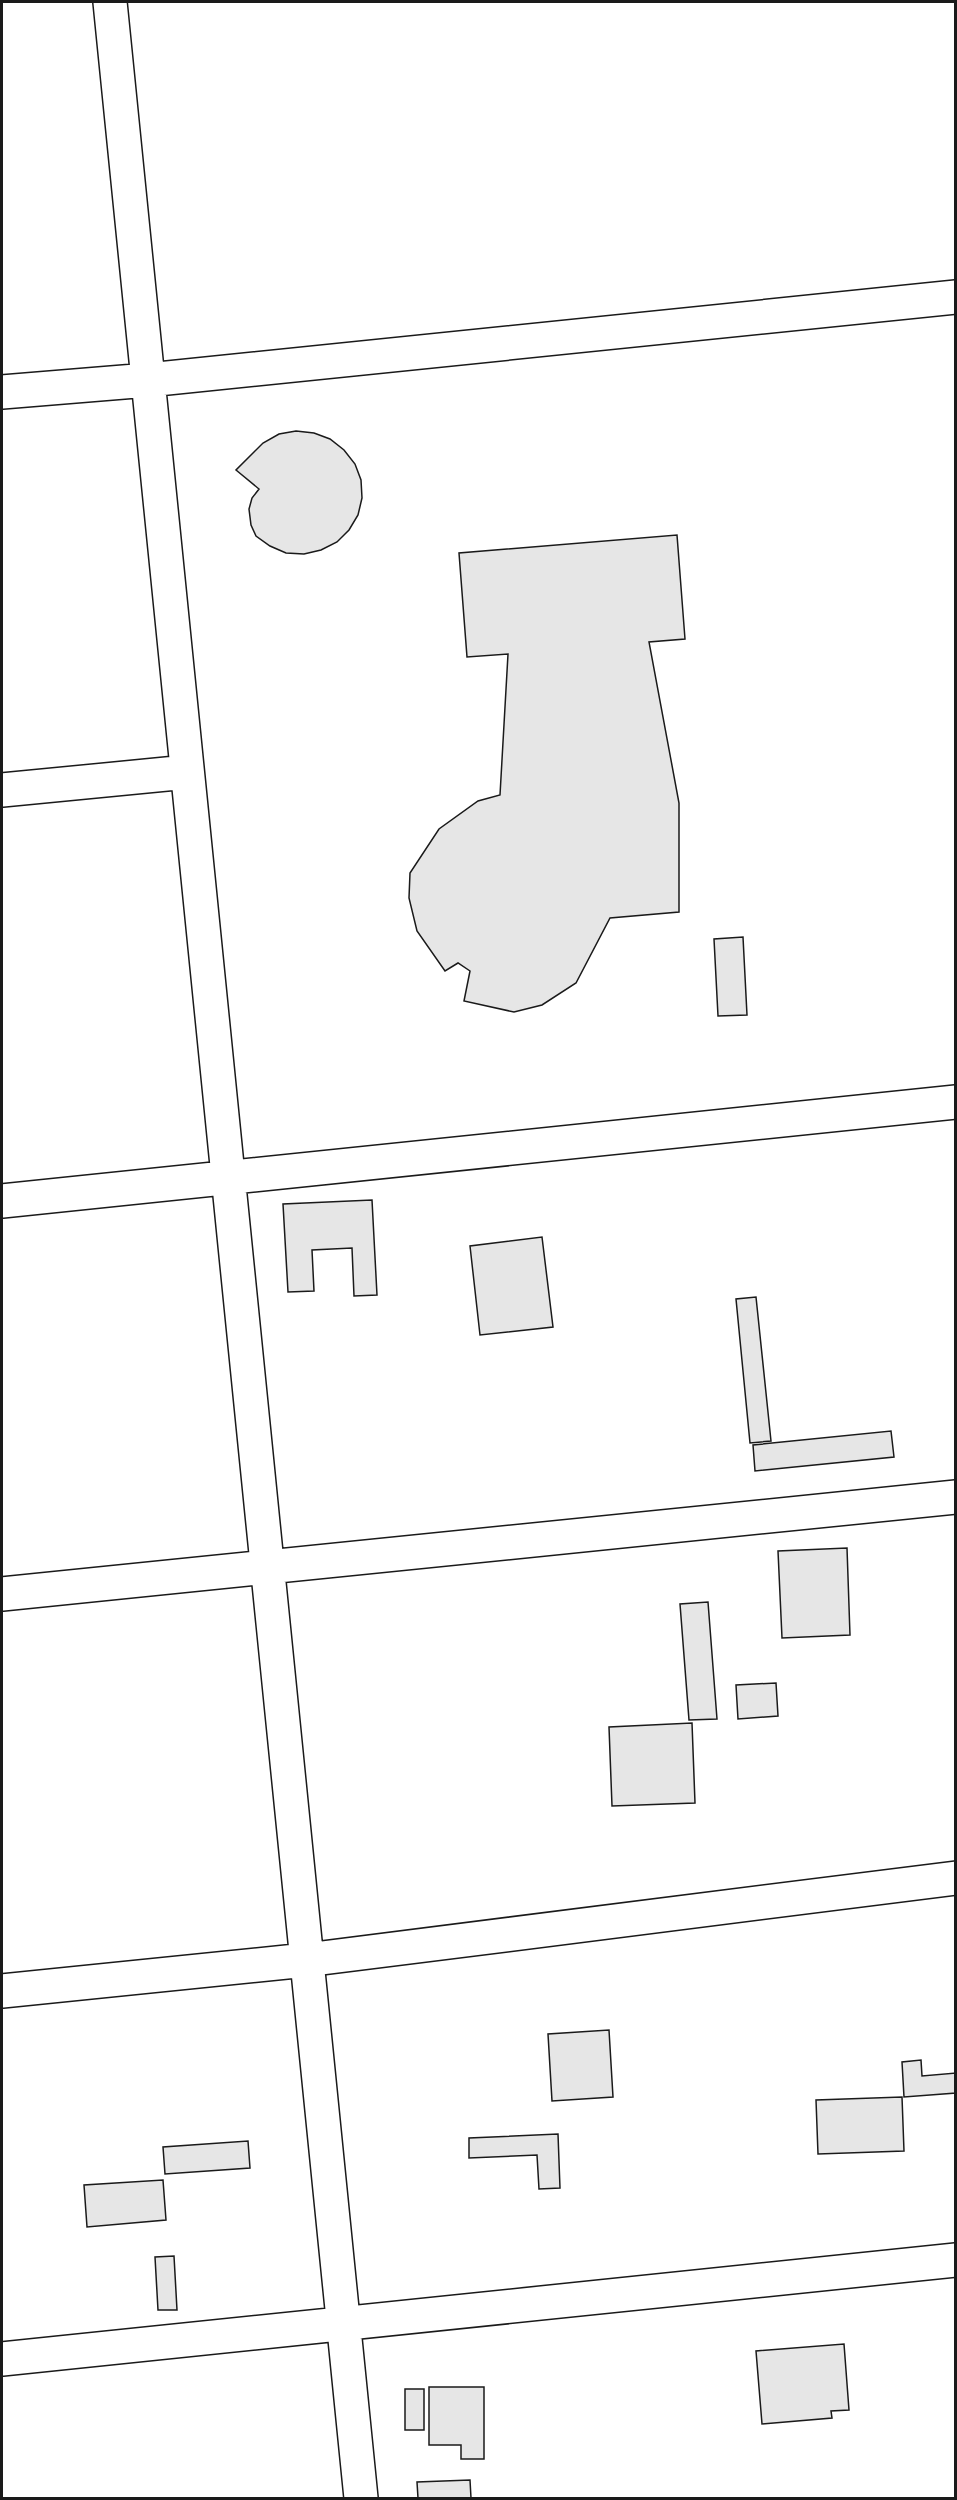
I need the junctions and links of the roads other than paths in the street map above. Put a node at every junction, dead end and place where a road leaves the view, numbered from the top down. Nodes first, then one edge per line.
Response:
1 (110, 2) edge
2 (956, 297) edge
3 (148, 380) junction
4 (2, 392) edge
5 (187, 772) junction
6 (2, 790) edge
7 (956, 1102) edge
8 (228, 1178) junction
9 (2, 1201) edge
10 (956, 1497) edge
11 (266, 1568) junction
12 (2, 1594) edge
13 (956, 1878) edge
14 (306, 1960) junction
15 (2, 1991) edge
16 (956, 2260) edge
17 (345, 2323) junction
18 (2, 2359) edge
19 (362, 2499) edge

1 - 3 street
2 - 3 street
3 - 4 street
3 - 5 street
5 - 6 street
5 - 8 street
7 - 8 street
8 - 9 street
8 - 11 street
10 - 11 street
11 - 12 street
11 - 14 street
13 - 14 street
14 - 15 street
14 - 17 street
16 - 17 street
17 - 18 street
17 - 19 street

